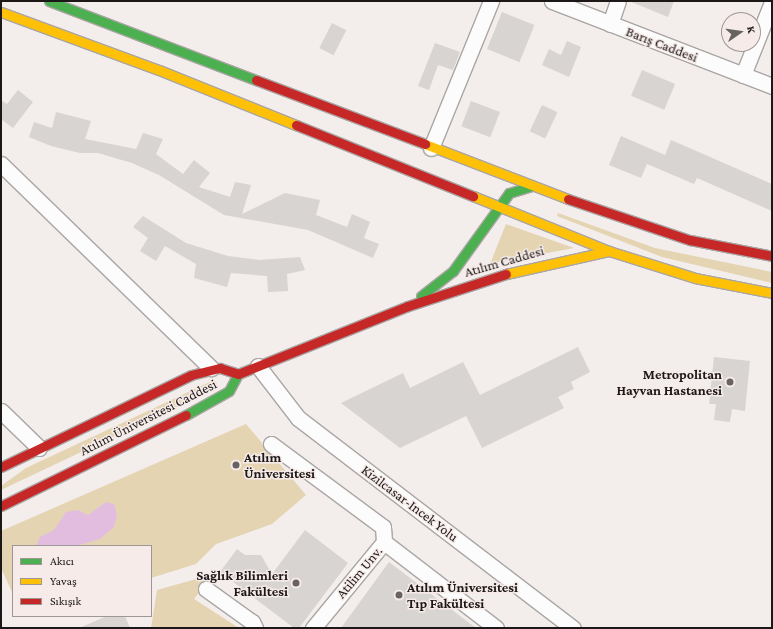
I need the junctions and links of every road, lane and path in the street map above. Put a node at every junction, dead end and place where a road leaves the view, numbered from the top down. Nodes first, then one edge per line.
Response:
1 (49, 1) edge
2 (491, 1) edge
3 (552, 1) edge
4 (618, 1) edge
5 (772, 2) edge
6 (1, 12) edge
7 (610, 24) junction
8 (744, 75) junction
9 (772, 86) edge
10 (431, 148) junction
11 (1, 164) edge
12 (532, 186) junction
13 (498, 208) junction
14 (609, 251) junction
15 (772, 256) edge
16 (772, 293) edge
17 (408, 306) junction
18 (258, 366) junction
19 (211, 368) junction
20 (238, 374) junction
21 (1, 411) edge
22 (271, 444) dead end
23 (40, 448) junction
24 (1, 467) edge
25 (1, 506) edge
26 (384, 542) junction
27 (206, 589) dead end
28 (255, 628) edge
29 (313, 628) edge
30 (496, 628) edge
31 (573, 628) edge

1 - 10 main road
2 - 10 street
3 - 7 street, Barış Caddesi
4 - 7 street
5 - 8 street
6 - 13 main road
7 - 8 street, Barış Caddesi
8 - 9 street, Barış Caddesi
10 - 12 main road
11 - 19 street
12 - 13 main road, Atılım Caddesi
12 - 15 main road
13 - 14 main road
13 - 17 main road, Atılım Caddesi
14 - 16 main road
14 - 17 main road, Atılım Caddesi
17 - 18 main road, Atılım Caddesi
18 - 20 main road, Atılım Caddesi
18 - 31 street, Kizilcasar-Incek Yolu
19 - 20 main road, Atılım Üniversitesi Caddesi
19 - 23 main road, Atılım Üniversitesi Caddesi
20 - 25 main road, Atılım Üniversitesi Caddesi
21 - 23 street
22 - 26 street, Atilim Unv.
23 - 24 main road, Atılım Üniversitesi Caddesi
26 - 29 street, Atilim Unv.
26 - 30 street
27 - 28 street

